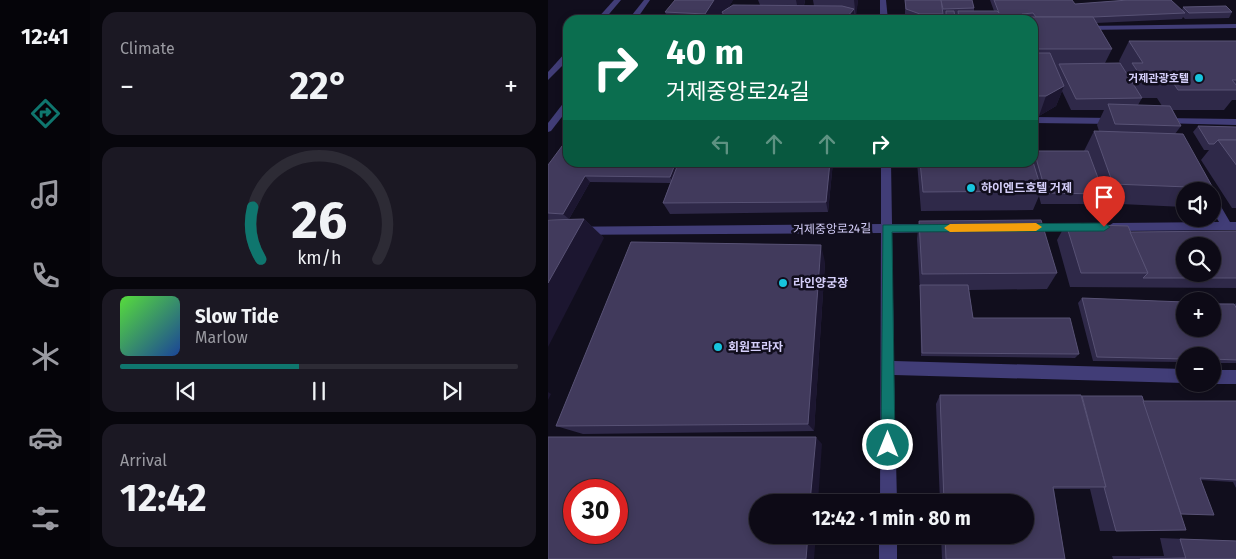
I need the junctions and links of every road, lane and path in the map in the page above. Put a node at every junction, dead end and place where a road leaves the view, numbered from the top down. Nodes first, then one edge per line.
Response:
1 (618, 0) edge
2 (647, 0) edge
3 (883, 0) edge
4 (604, 15) edge
5 (636, 15) edge
6 (884, 15) edge
7 (1236, 26) edge
8 (1072, 28) edge
9 (563, 60) edge
10 (548, 77) edge
11 (563, 110) edge
12 (1038, 120) edge
13 (1126, 121) edge
14 (1236, 122) edge
15 (1162, 124) edge
16 (548, 129) edge
17 (886, 167) edge
18 (1221, 212) edge
19 (1232, 226) edge
20 (1015, 227) edge
21 (887, 228) junction
22 (946, 228) edge
23 (548, 231) edge
24 (888, 368) junction
25 (1176, 376) edge
26 (1221, 377) edge
27 (1236, 377) edge
28 (888, 494) edge
29 (888, 544) edge
30 (888, 559) edge

1 - 4 street
2 - 5 street
3 - 6 street
7 - 8 street
9 - 10 street
11 - 16 street
12 - 13 street
14 - 15 street
17 - 21 street
18 - 19 street
19 - 20 street
21 - 22 street, 거제중앙로24길
21 - 23 street, 거제중앙로24길
21 - 24 street
24 - 25 street
24 - 28 street
26 - 27 street
29 - 30 street

